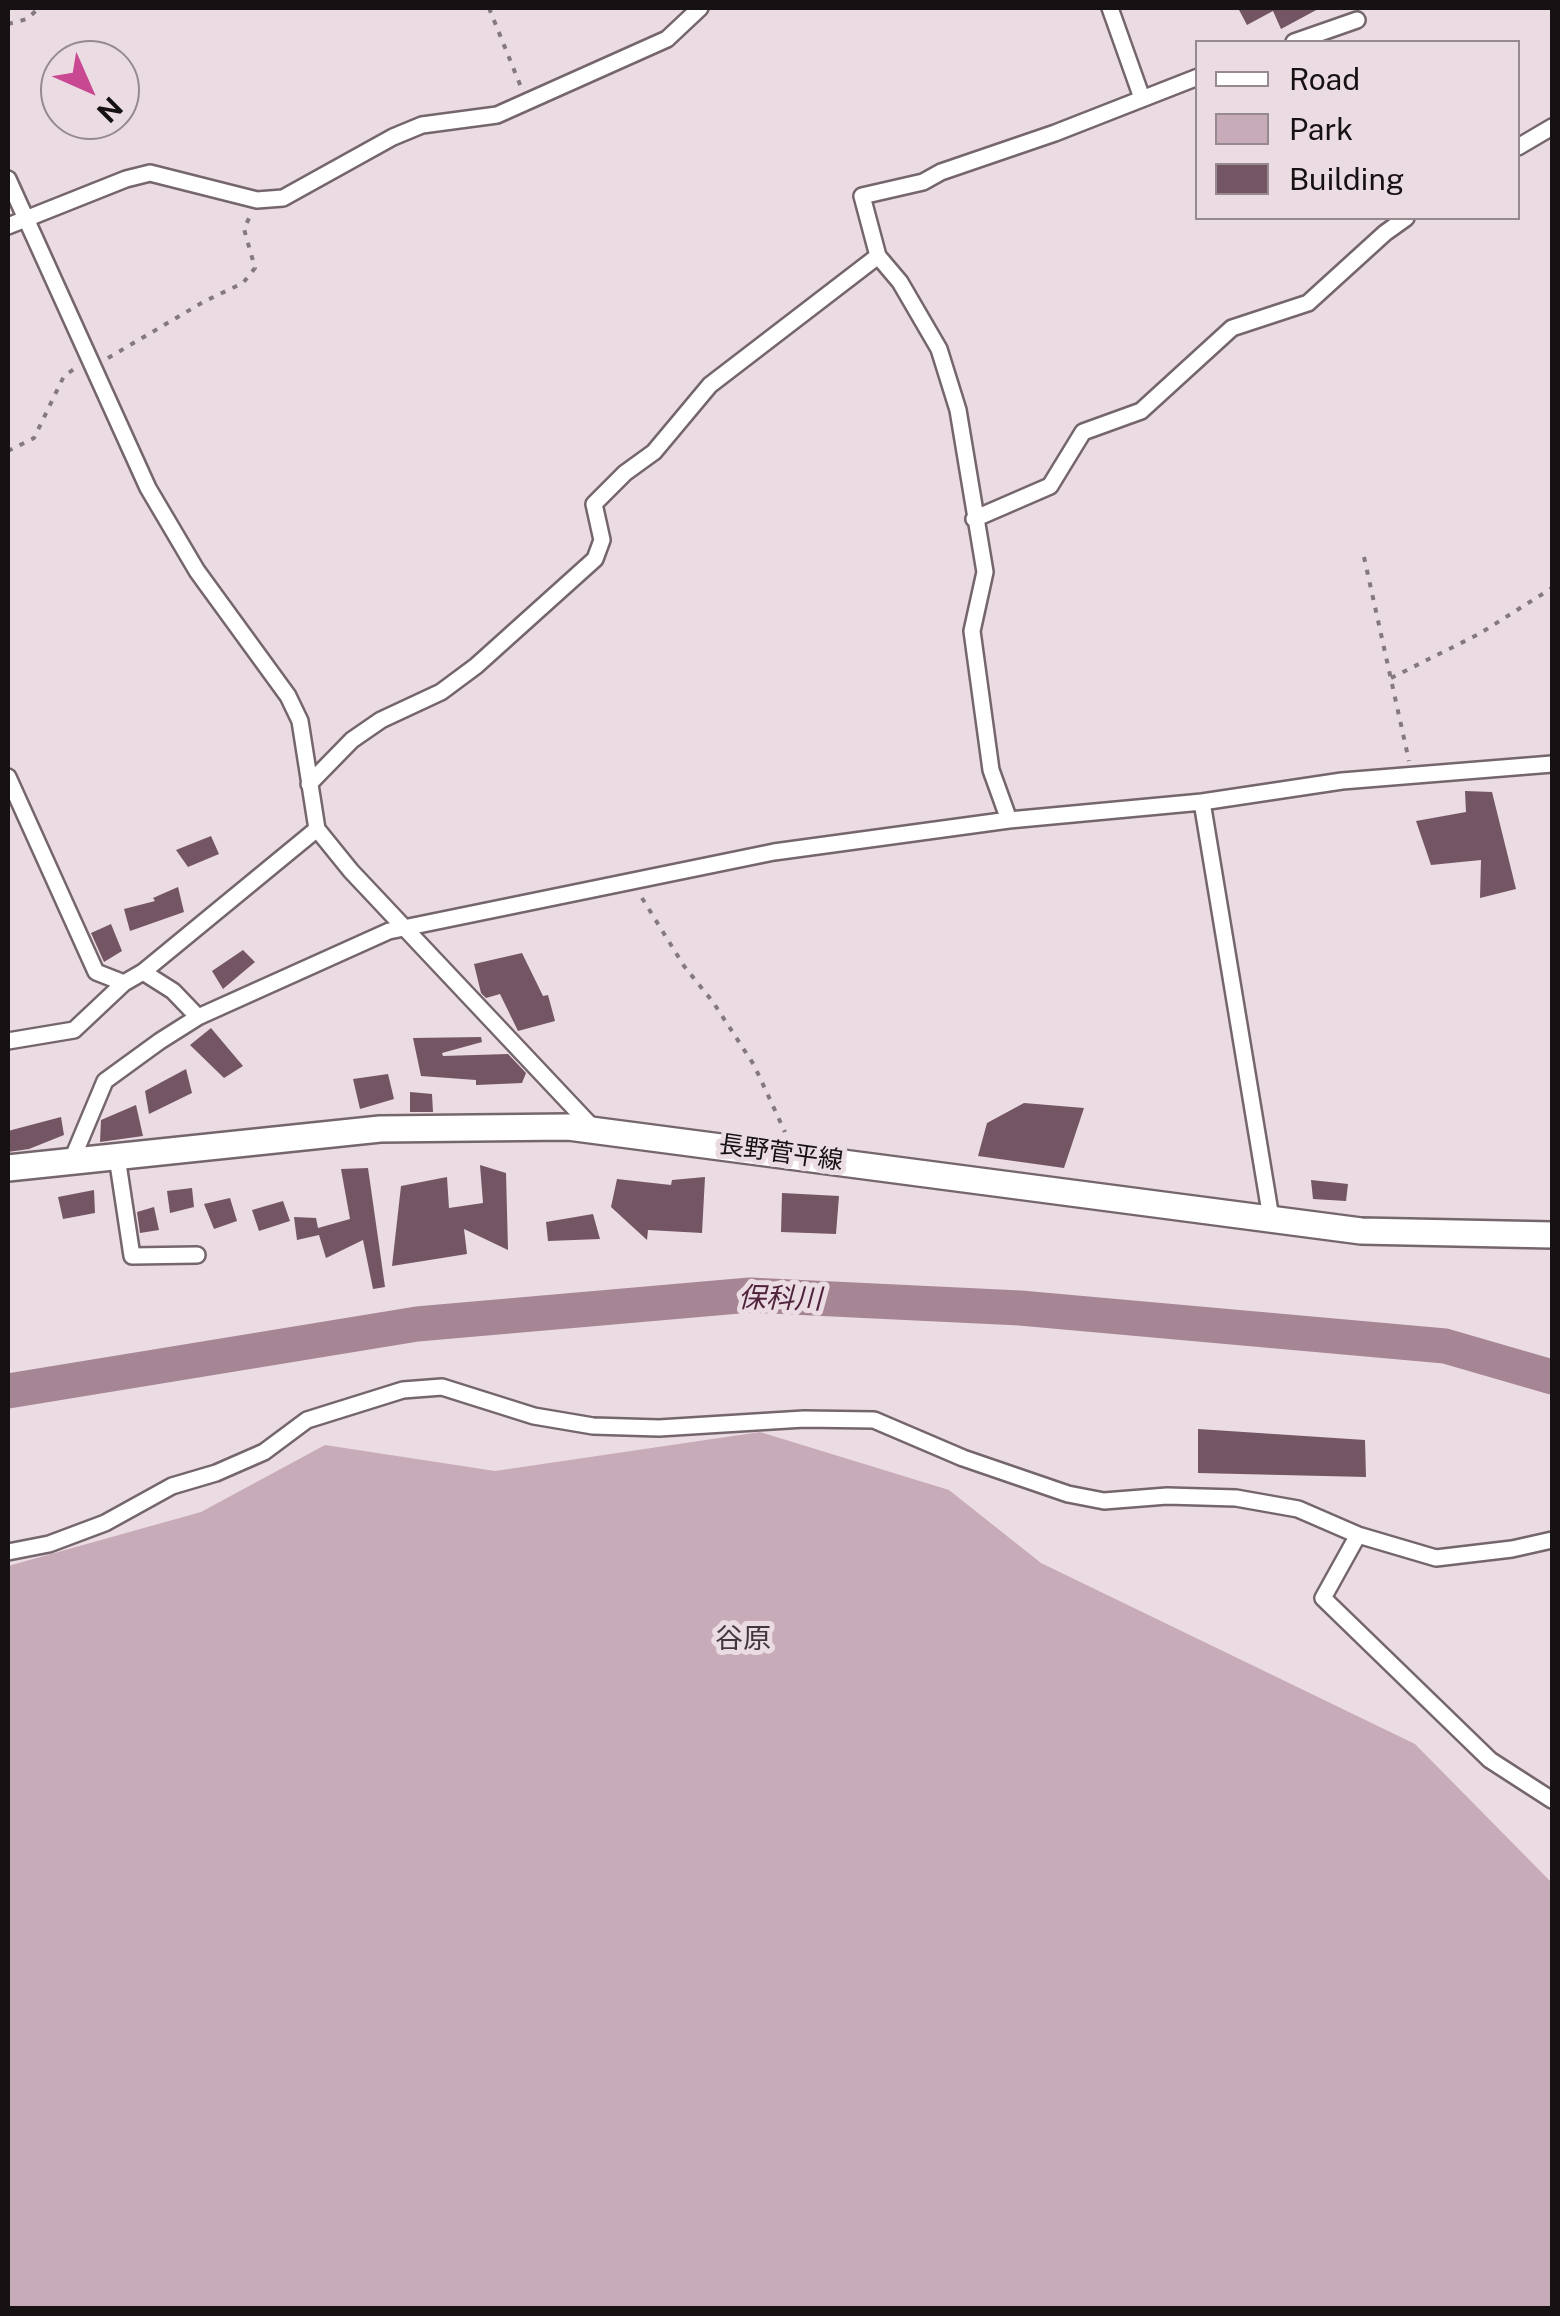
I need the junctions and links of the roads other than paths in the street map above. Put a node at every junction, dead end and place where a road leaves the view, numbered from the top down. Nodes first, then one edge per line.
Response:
1 (700, 8) edge
2 (1110, 8) edge
3 (1358, 20) dead end
4 (1300, 40) edge
5 (1195, 79) edge
6 (1142, 98) junction
7 (1552, 127) edge
8 (1520, 146) edge
9 (8, 179) edge
10 (26, 218) junction
11 (1403, 220) edge
12 (8, 226) edge
13 (878, 256) junction
14 (974, 520) junction
15 (1552, 764) edge
16 (8, 777) edge
17 (310, 784) junction
18 (1202, 802) junction
19 (1010, 820) junction
20 (317, 829) junction
21 (406, 927) junction
22 (142, 972) junction
23 (124, 983) junction
24 (198, 1017) junction
25 (8, 1041) edge
26 (594, 1128) junction
27 (117, 1157) junction
28 (71, 1162) junction
29 (8, 1168) edge
30 (1271, 1218) junction
31 (1552, 1235) edge
32 (197, 1255) dead end
33 (1358, 1535) junction
34 (1552, 1540) edge
35 (8, 1552) edge
36 (1552, 1800) edge

1 - 10 street
2 - 6 street
3 - 4 street
5 - 6 street
6 - 13 street
7 - 8 street
9 - 10 street
10 - 12 street
10 - 17 street
11 - 14 street
13 - 14 street
13 - 17 street
14 - 19 street
15 - 18 street
16 - 23 street
17 - 20 street
18 - 19 street
18 - 30 street
19 - 21 street
20 - 21 street
20 - 22 street
21 - 24 street
21 - 26 street
22 - 23 street
22 - 24 street
23 - 25 street
24 - 28 street
26 - 27 main road, 長野菅平線
26 - 30 main road, 長野菅平線
27 - 28 main road, 長野菅平線
27 - 32 street
28 - 29 main road, 長野菅平線
30 - 31 main road, 長野菅平線
33 - 34 street
33 - 35 street
33 - 36 street

